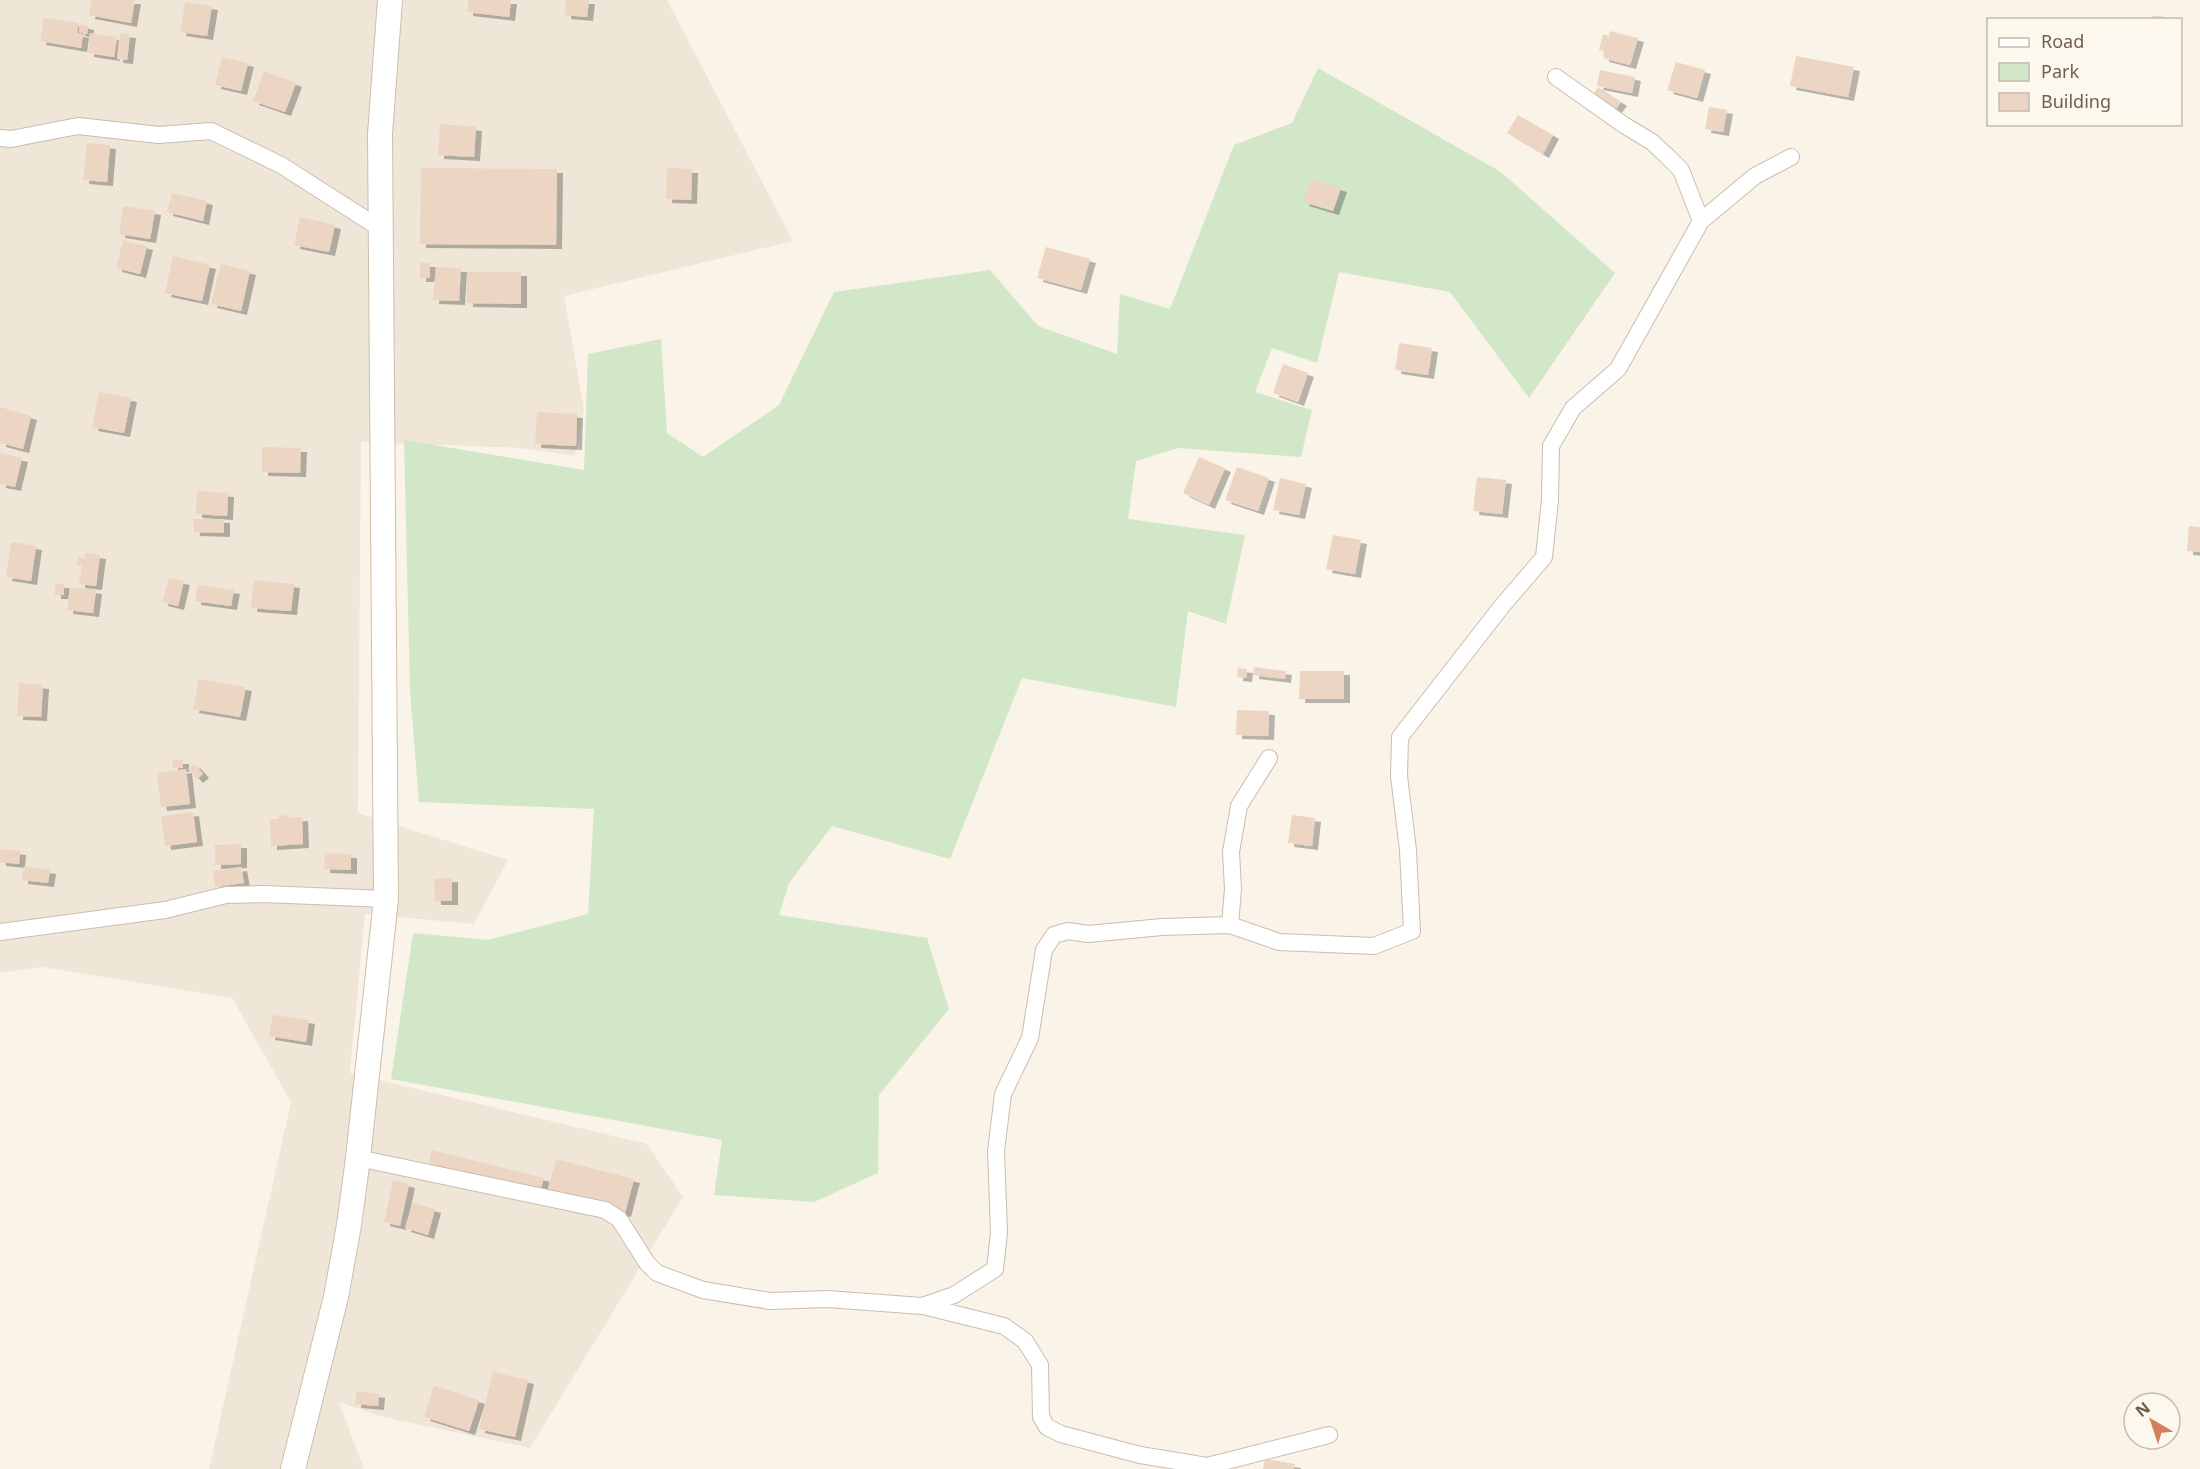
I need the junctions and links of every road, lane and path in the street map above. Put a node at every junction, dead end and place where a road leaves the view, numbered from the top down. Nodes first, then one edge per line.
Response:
1 (390, 0) edge
2 (1556, 77) dead end
3 (0, 138) edge
4 (1791, 157) dead end
5 (1701, 221) junction
6 (381, 229) junction
7 (1269, 758) dead end
8 (386, 898) junction
9 (1230, 925) junction
10 (0, 932) edge
11 (358, 1158) junction
12 (922, 1306) junction
13 (1329, 1434) dead end
14 (293, 1469) edge

1 - 6 main road
2 - 5 street
3 - 6 street
4 - 5 street
5 - 9 street
6 - 8 main road
7 - 9 street
8 - 10 street
8 - 11 main road
9 - 12 street
11 - 12 street
11 - 14 main road
12 - 13 street

